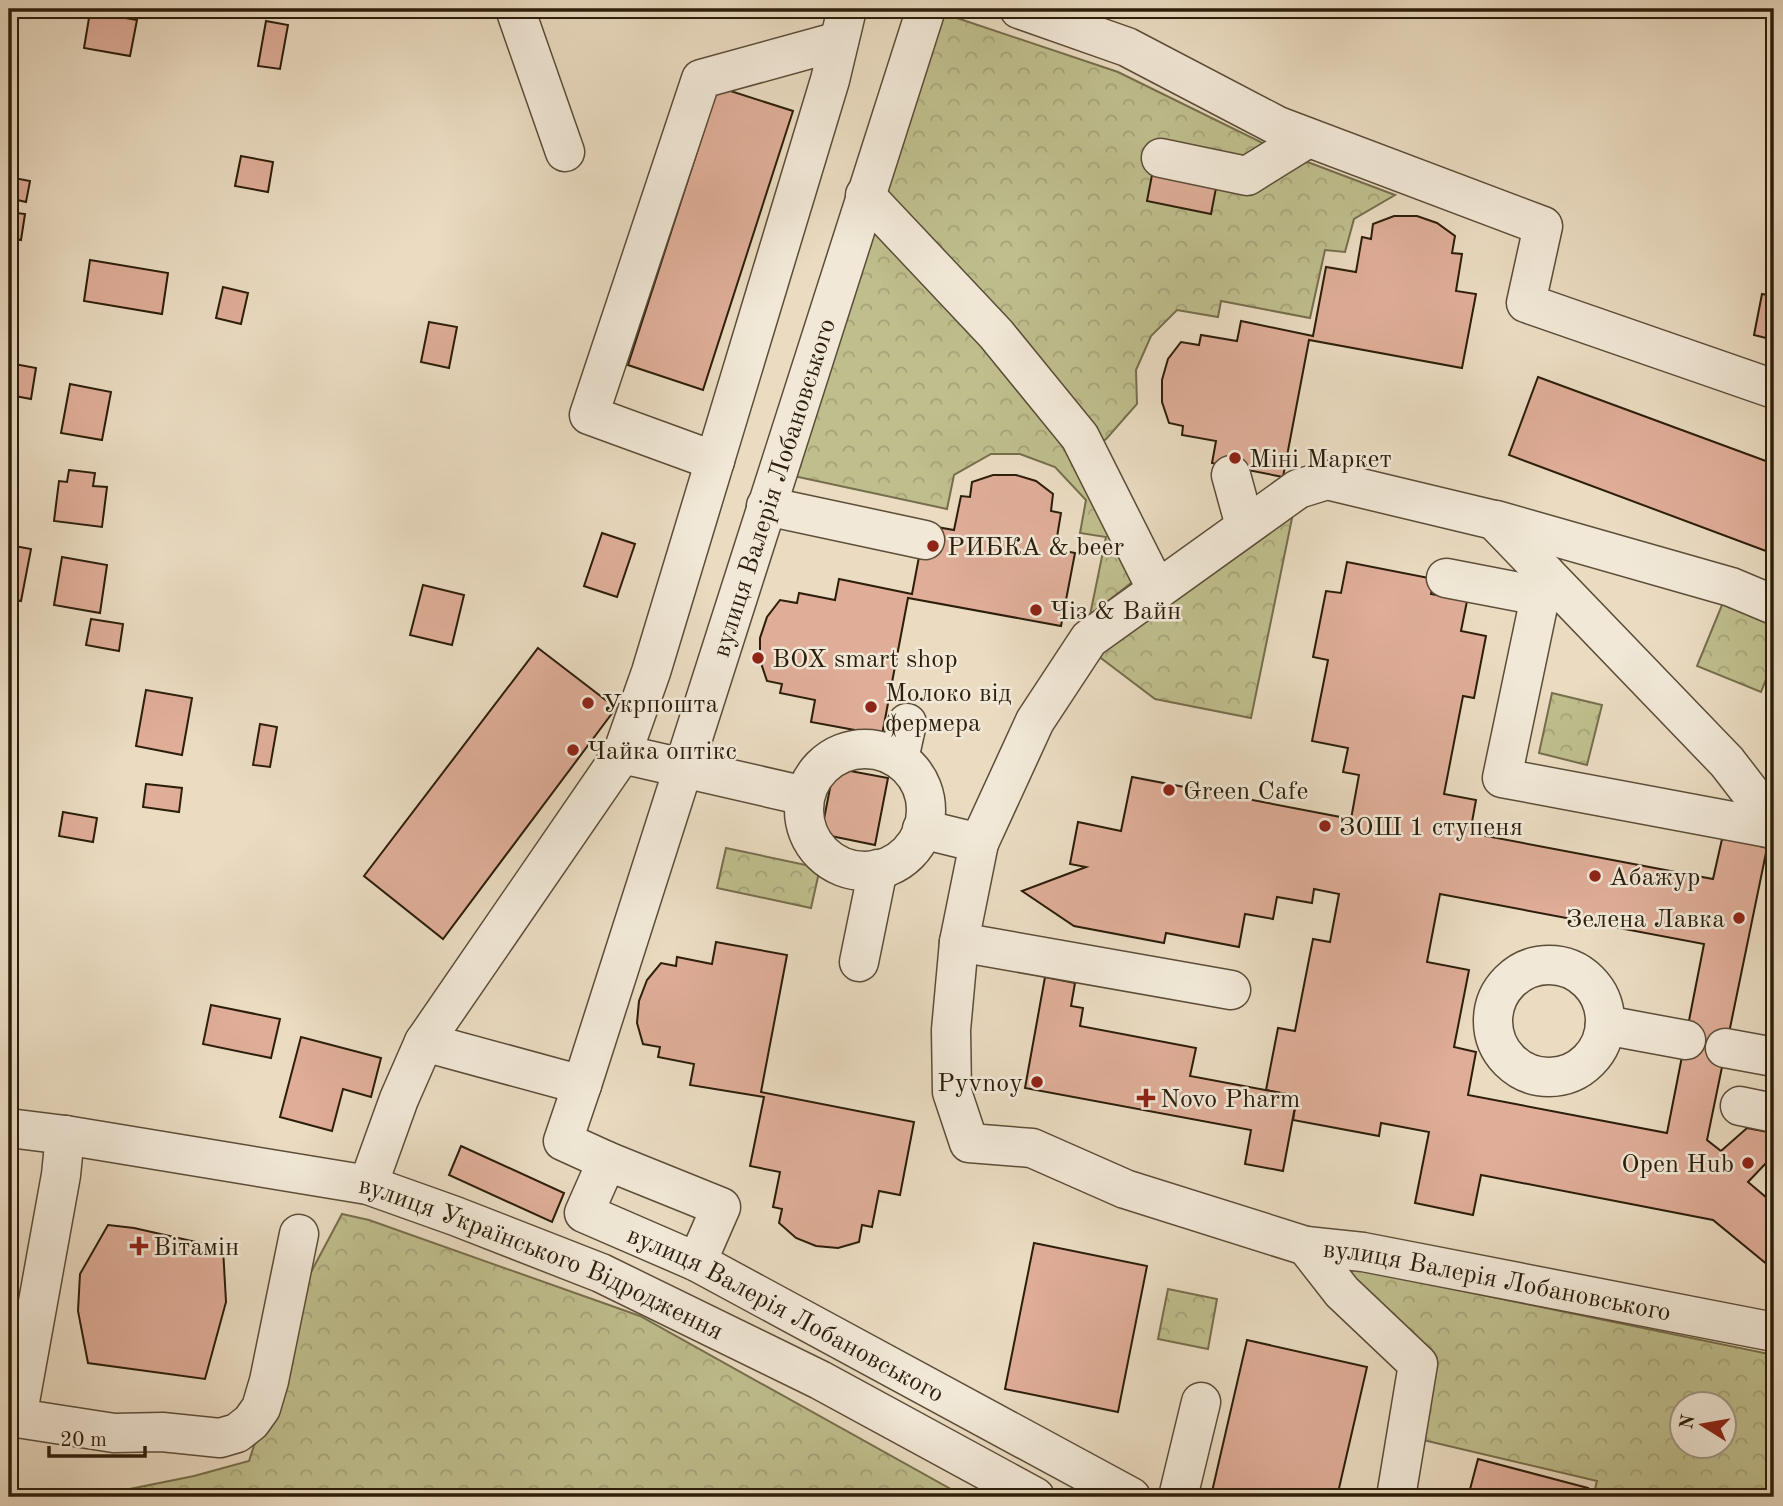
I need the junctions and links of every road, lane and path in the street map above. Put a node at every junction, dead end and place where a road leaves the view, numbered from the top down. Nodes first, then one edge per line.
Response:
1 (515, 9) edge
2 (926, 9) edge
3 (1019, 9) edge
4 (1084, 20) edge
5 (843, 25) edge
6 (1308, 138) junction
7 (565, 152) dead end
8 (1161, 158) dead end
9 (865, 195) junction
10 (1774, 389) edge
11 (715, 461) junction
12 (1231, 475) dead end
13 (766, 506) junction
14 (1494, 520) junction
15 (1245, 526) junction
16 (925, 540) dead end
17 (1446, 578) dead end
18 (1543, 584) junction
19 (1157, 590) junction
20 (1774, 605) edge
21 (622, 754) junction
22 (682, 768) junction
23 (805, 796) junction
24 (1774, 823) edge
25 (922, 829) junction
26 (1774, 829) edge
27 (979, 843) junction
28 (878, 869) junction
29 (959, 942) junction
30 (859, 962) dead end
31 (1231, 990) dead end
32 (1605, 1025) dead end
33 (1685, 1040) dead end
34 (424, 1042) junction
35 (1726, 1048) dead end
36 (1774, 1057) edge
37 (582, 1085) junction
38 (9, 1128) edge
39 (65, 1135) junction
40 (607, 1161) junction
41 (368, 1185) junction
42 (299, 1234) dead end
43 (1306, 1246) junction
44 (696, 1262) junction
45 (800, 1319) junction
46 (1774, 1332) edge
47 (780, 1361) junction
48 (1200, 1402) dead end
49 (13, 1417) edge
50 (1035, 1497) edge
51 (1131, 1497) edge
52 (1178, 1497) edge
53 (1396, 1497) edge

1 - 7 street
2 - 9 street, вулиця Валерія Лобановського
3 - 4 street
4 - 6 street
5 - 11 street
5 - 11 street
6 - 8 street
6 - 10 street
9 - 13 street, вулиця Валерія Лобановського
9 - 19 street
11 - 21 street
12 - 15 street
13 - 16 street
13 - 22 street, вулиця Валерія Лобановського
14 - 15 street
14 - 18 street
14 - 20 street
15 - 19 street
17 - 18 street
18 - 24 street
18 - 26 street
19 - 27 street
21 - 22 street
21 - 34 street
22 - 23 street
22 - 37 street, вулиця Валерія Лобановського
23 - 25 street
23 - 28 street
25 - 27 street
25 - 28 street
27 - 29 street
28 - 30 street
29 - 31 street
29 - 43 street
32 - 33 street
34 - 37 street
34 - 41 street
35 - 36 street
37 - 40 street, вулиця Валерія Лобановського
38 - 39 street, вулиця Українського Відродження
39 - 41 street, вулиця Українського Відродження
39 - 49 street
40 - 44 street, вулиця Валерія Лобановського
40 - 44 street
41 - 47 street, вулиця Українського Відродження
42 - 49 street
43 - 46 street, вулиця Валерія Лобановського
43 - 53 street, вулиця Валерія Лобановського
44 - 45 street, вулиця Валерія Лобановського
45 - 47 street
45 - 51 street, вулиця Валерія Лобановського
47 - 50 street, вулиця Українського Відродження
48 - 52 street

